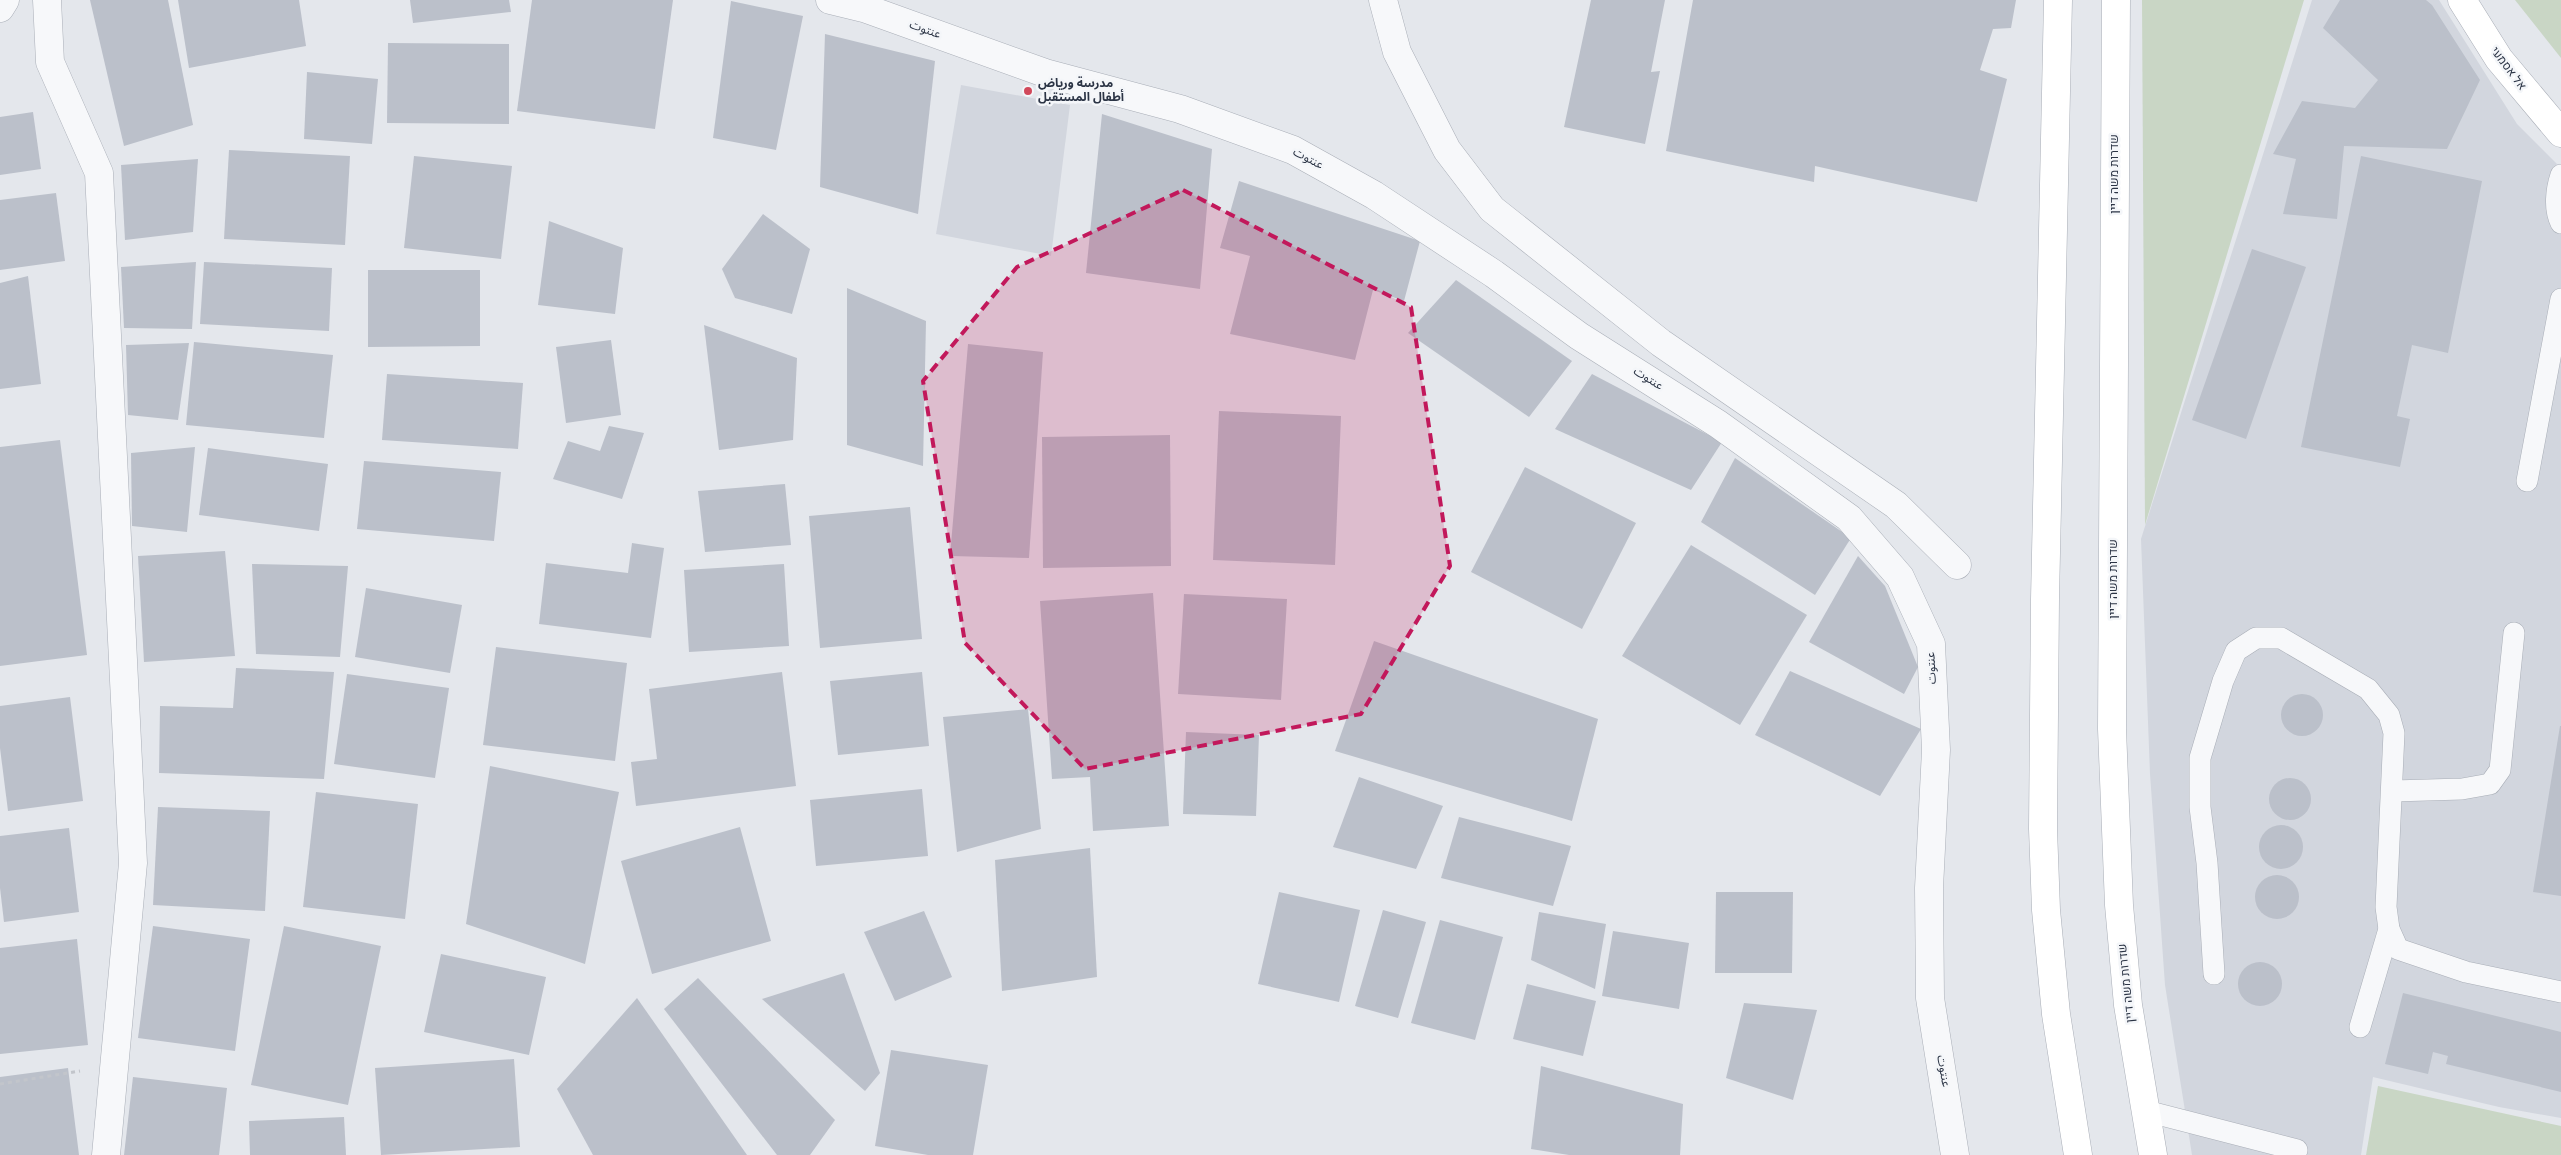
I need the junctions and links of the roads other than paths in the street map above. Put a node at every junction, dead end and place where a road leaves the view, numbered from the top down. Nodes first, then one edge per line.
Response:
1 (5, 0) edge
2 (47, 0) edge
3 (830, 0) edge
4 (1383, 0) edge
5 (2058, 0) edge
6 (2116, 0) edge
7 (2462, 0) edge
8 (0, 8) edge
9 (2561, 133) edge
10 (2561, 175) edge
11 (2561, 223) edge
12 (2561, 299) edge
13 (2527, 481) dead end
14 (1957, 564) dead end
15 (2514, 633) dead end
16 (2392, 791) junction
17 (2389, 929) junction
18 (2214, 974) dead end
19 (2561, 992) edge
20 (2360, 1027) dead end
21 (2146, 1112) junction
22 (2297, 1150) dead end
23 (106, 1155) edge
24 (1955, 1155) edge
25 (2078, 1155) edge
26 (2153, 1155) edge

1 - 8 street
2 - 23 street
3 - 24 street, عنتوت
4 - 14 street
5 - 25 street
6 - 21 street, שדרות משה דיין
7 - 9 street, אל אסמעי
10 - 11 lane
12 - 13 lane
15 - 16 lane
16 - 17 lane
16 - 18 lane
17 - 19 lane
17 - 20 lane
21 - 22 lane
21 - 26 street, שדרות משה דיין

